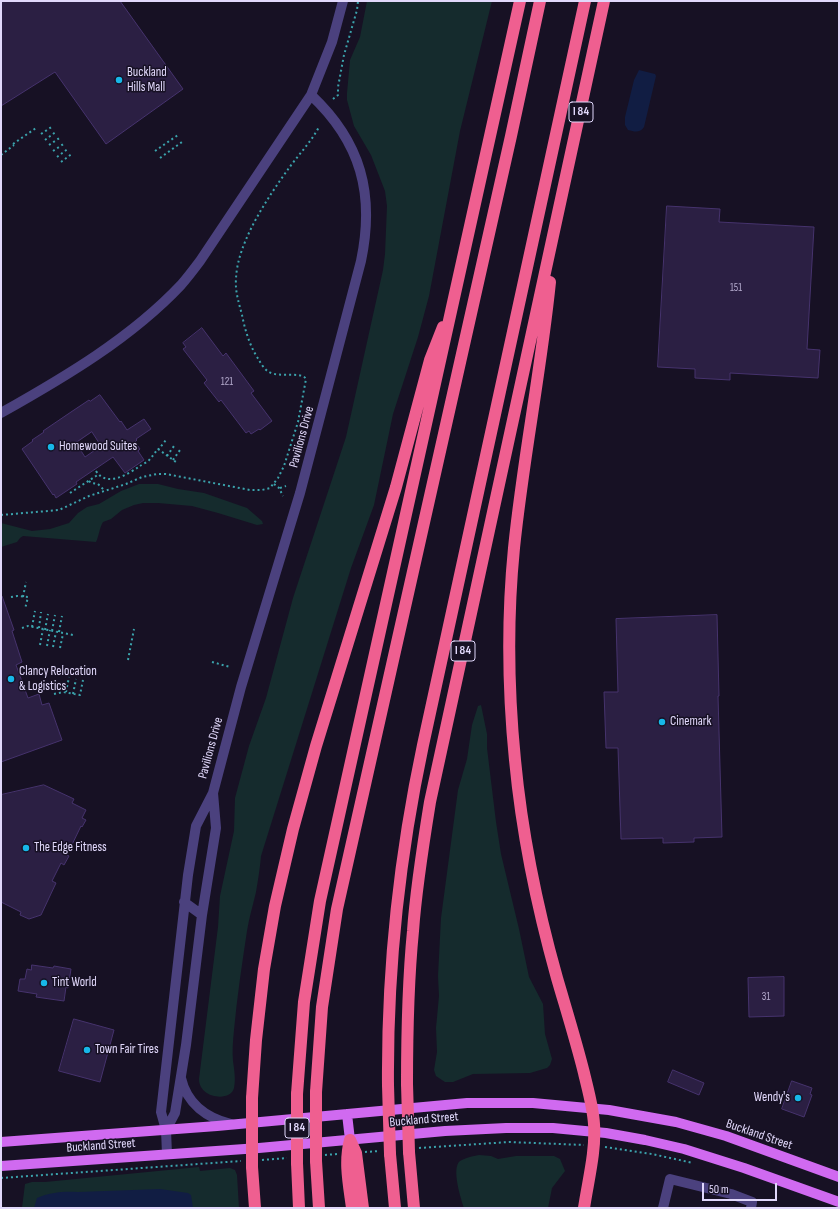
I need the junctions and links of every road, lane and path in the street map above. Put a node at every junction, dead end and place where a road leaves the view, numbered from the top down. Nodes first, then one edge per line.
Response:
1 (343, 1) edge
2 (358, 1) edge
3 (520, 1) edge
4 (540, 1) edge
5 (585, 1) edge
6 (604, 1) edge
7 (311, 95) junction
8 (333, 100) dead end
9 (53, 126) dead end
10 (319, 127) dead end
11 (36, 128) dead end
12 (57, 131) dead end
13 (41, 134) dead end
14 (178, 135) dead end
15 (61, 137) dead end
16 (45, 140) dead end
17 (182, 142) dead end
18 (66, 143) dead end
19 (49, 146) dead end
20 (69, 148) dead end
21 (53, 151) dead end
22 (155, 151) dead end
23 (73, 154) dead end
24 (1, 155) edge
25 (57, 157) dead end
26 (160, 158) dead end
27 (61, 162) dead end
28 (556, 223) junction
29 (454, 305) junction
30 (1, 413) edge
31 (166, 440) dead end
32 (174, 446) dead end
33 (158, 450) junction
34 (180, 450) dead end
35 (167, 456) junction
36 (173, 460) junction
37 (176, 462) dead end
38 (96, 471) dead end
39 (99, 474) junction
40 (89, 481) junction
41 (274, 484) junction
42 (286, 486) dead end
43 (280, 488) junction
44 (104, 490) junction
45 (70, 493) dead end
46 (283, 496) dead end
47 (1, 515) edge
48 (26, 582) dead end
49 (11, 597) dead end
50 (23, 597) junction
51 (26, 609) dead end
52 (35, 611) dead end
53 (41, 612) dead end
54 (48, 614) dead end
55 (55, 615) dead end
56 (62, 616) dead end
57 (32, 627) junction
58 (22, 628) dead end
59 (39, 628) junction
60 (44, 629) junction
61 (134, 629) dead end
62 (51, 631) junction
63 (58, 632) junction
64 (63, 633) junction
65 (73, 635) dead end
66 (40, 645) dead end
67 (47, 646) dead end
68 (53, 647) dead end
69 (60, 648) dead end
70 (128, 660) dead end
71 (212, 662) dead end
72 (230, 667) dead end
73 (69, 677) dead end
74 (76, 679) dead end
75 (83, 680) dead end
76 (66, 692) junction
77 (54, 694) dead end
78 (73, 694) junction
79 (212, 794) junction
80 (184, 902) junction
81 (202, 915) junction
82 (181, 1074) junction
83 (592, 1107) junction
84 (347, 1114) junction
85 (233, 1125) junction
86 (166, 1130) junction
87 (594, 1132) junction
88 (350, 1140) junction
89 (1, 1142) edge
90 (580, 1144) dead end
91 (617, 1149) dead end
92 (411, 1150) junction
93 (375, 1152) dead end
94 (387, 1153) junction
95 (167, 1154) junction
96 (328, 1154) dead end
97 (319, 1158) junction
98 (294, 1160) junction
99 (252, 1163) junction
100 (696, 1164) dead end
101 (1, 1166) edge
102 (839, 1177) edge
103 (1, 1178) edge
104 (839, 1202) edge
105 (255, 1208) edge
106 (299, 1208) edge
107 (318, 1208) edge
108 (352, 1208) edge
109 (363, 1208) edge
110 (395, 1208) edge
111 (414, 1208) edge
112 (584, 1208) edge
113 (663, 1208) edge
114 (751, 1208) edge

1 - 7 street
2 - 8 path
3 - 29 highway, I 84
4 - 97 highway, bridge
5 - 94 highway, bridge
6 - 28 highway, I 84
7 - 30 street
7 - 79 street, Pavilions Drive
9 - 13 path
10 - 41 path
11 - 24 path
12 - 16 path
14 - 22 path
15 - 19 path
17 - 26 path
18 - 21 path
20 - 25 path
23 - 27 path
28 - 83 highway
28 - 92 highway, I 84, bridge
29 - 98 highway, I 84, bridge
29 - 99 highway, bridge
31 - 33 path
32 - 35 path
33 - 35 path
33 - 39 path
34 - 36 path
35 - 36 path
36 - 37 path
38 - 39 path
39 - 40 path
40 - 44 path
40 - 45 path
41 - 43 path
41 - 44 path
42 - 43 path
43 - 46 path
44 - 47 path
48 - 50 path
49 - 50 path
50 - 51 path
52 - 57 path
53 - 59 path
54 - 60 path
55 - 62 path
56 - 63 path
57 - 58 path
57 - 59 path
59 - 60 path
60 - 62 path
60 - 66 path
61 - 70 path
62 - 63 path
62 - 67 path
63 - 64 path
63 - 68 path
64 - 65 path
64 - 69 path
71 - 72 path
73 - 76 path
74 - 78 path
75 - 78 path
76 - 77 path
76 - 78 path
79 - 80 street, Pavilions Drive
79 - 81 street, Pavilions Drive
80 - 81 street
80 - 86 street, Pavilions Drive
81 - 82 street, Pavilions Drive
82 - 85 street, Pavilions Drive
82 - 86 street, Pavilions Drive
83 - 84 main road, Buckland Street
83 - 87 highway
83 - 102 main road, Buckland Street
84 - 85 main road, Buckland Street
84 - 88 main road
85 - 86 main road, Buckland Street
86 - 89 main road, Buckland Street
86 - 95 street, Pavilions Drive
87 - 88 main road, Buckland Street
87 - 104 main road, Buckland Street
87 - 112 highway
88 - 95 main road, Buckland Street
88 - 108 highway
88 - 109 highway
90 - 92 path
91 - 100 path
92 - 111 highway, I 84
93 - 94 path
94 - 110 highway
95 - 101 main road, Buckland Street
96 - 97 path
97 - 107 highway
98 - 99 path
98 - 106 highway, I 84
99 - 103 path
99 - 105 highway
113 - 114 street

